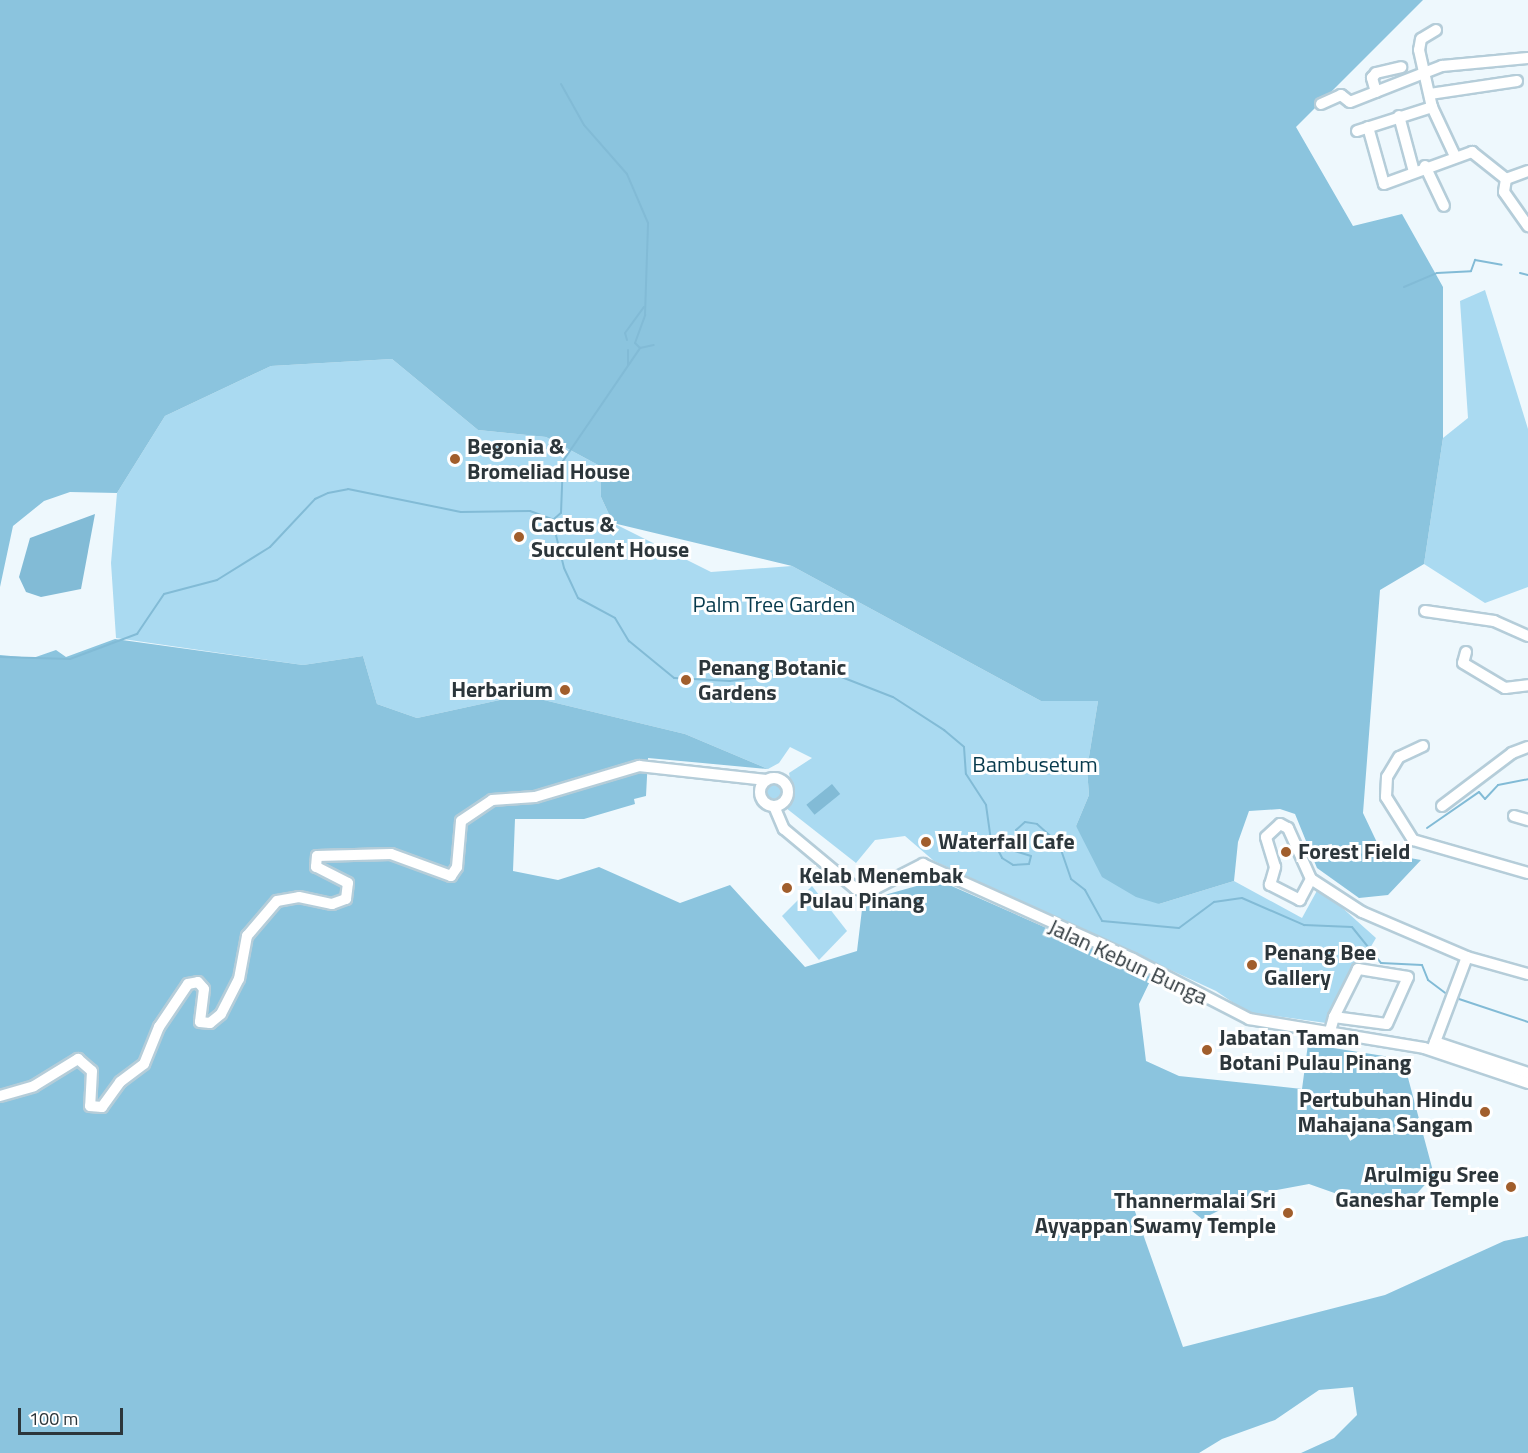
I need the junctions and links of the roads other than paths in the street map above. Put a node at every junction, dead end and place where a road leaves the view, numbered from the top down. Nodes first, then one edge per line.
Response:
1 (1436, 30) dead end
2 (1528, 58) edge
3 (1401, 67) dead end
4 (1425, 74) junction
5 (1517, 81) dead end
6 (1376, 92) junction
7 (1430, 93) junction
8 (1321, 104) dead end
9 (1432, 106) junction
10 (1399, 116) junction
11 (1368, 126) junction
12 (1357, 131) dead end
13 (1454, 154) junction
14 (1425, 166) junction
15 (1528, 171) edge
16 (1414, 172) junction
17 (1506, 179) junction
18 (1444, 206) dead end
19 (1528, 226) edge
20 (1425, 611) dead end
21 (1528, 636) edge
22 (1467, 652) dead end
23 (1528, 685) edge
24 (1423, 746) dead end
25 (1528, 747) edge
26 (766, 780) junction
27 (774, 806) junction
28 (1442, 806) dead end
29 (1514, 816) dead end
30 (1528, 820) edge
31 (1528, 873) edge
32 (1311, 879) junction
33 (1467, 957) junction
34 (1528, 974) edge
35 (1334, 1017) junction
36 (1330, 1031) junction
37 (1433, 1046) junction
38 (1528, 1073) edge
39 (1528, 1083) edge
40 (0, 1096) edge

1 - 4 street
2 - 4 street
3 - 6 street
4 - 6 street
4 - 7 street
5 - 7 street
6 - 8 street
7 - 9 street
9 - 10 street
9 - 13 street
10 - 11 street
10 - 16 street
11 - 12 street
11 - 16 street
13 - 14 street
13 - 17 street
14 - 16 street
14 - 18 street
15 - 17 street
17 - 19 street
20 - 21 street
22 - 23 street
24 - 31 street
25 - 28 street
26 - 27 street
26 - 27 street
26 - 40 street
27 - 36 street, Jalan Kebun Bunga
29 - 30 street
32 - 32 street
32 - 33 street
33 - 34 street
33 - 37 street
35 - 35 street
35 - 36 street
36 - 37 street, Jalan Kebun Bunga
37 - 38 street
37 - 39 street, Jalan Kebun Bunga

